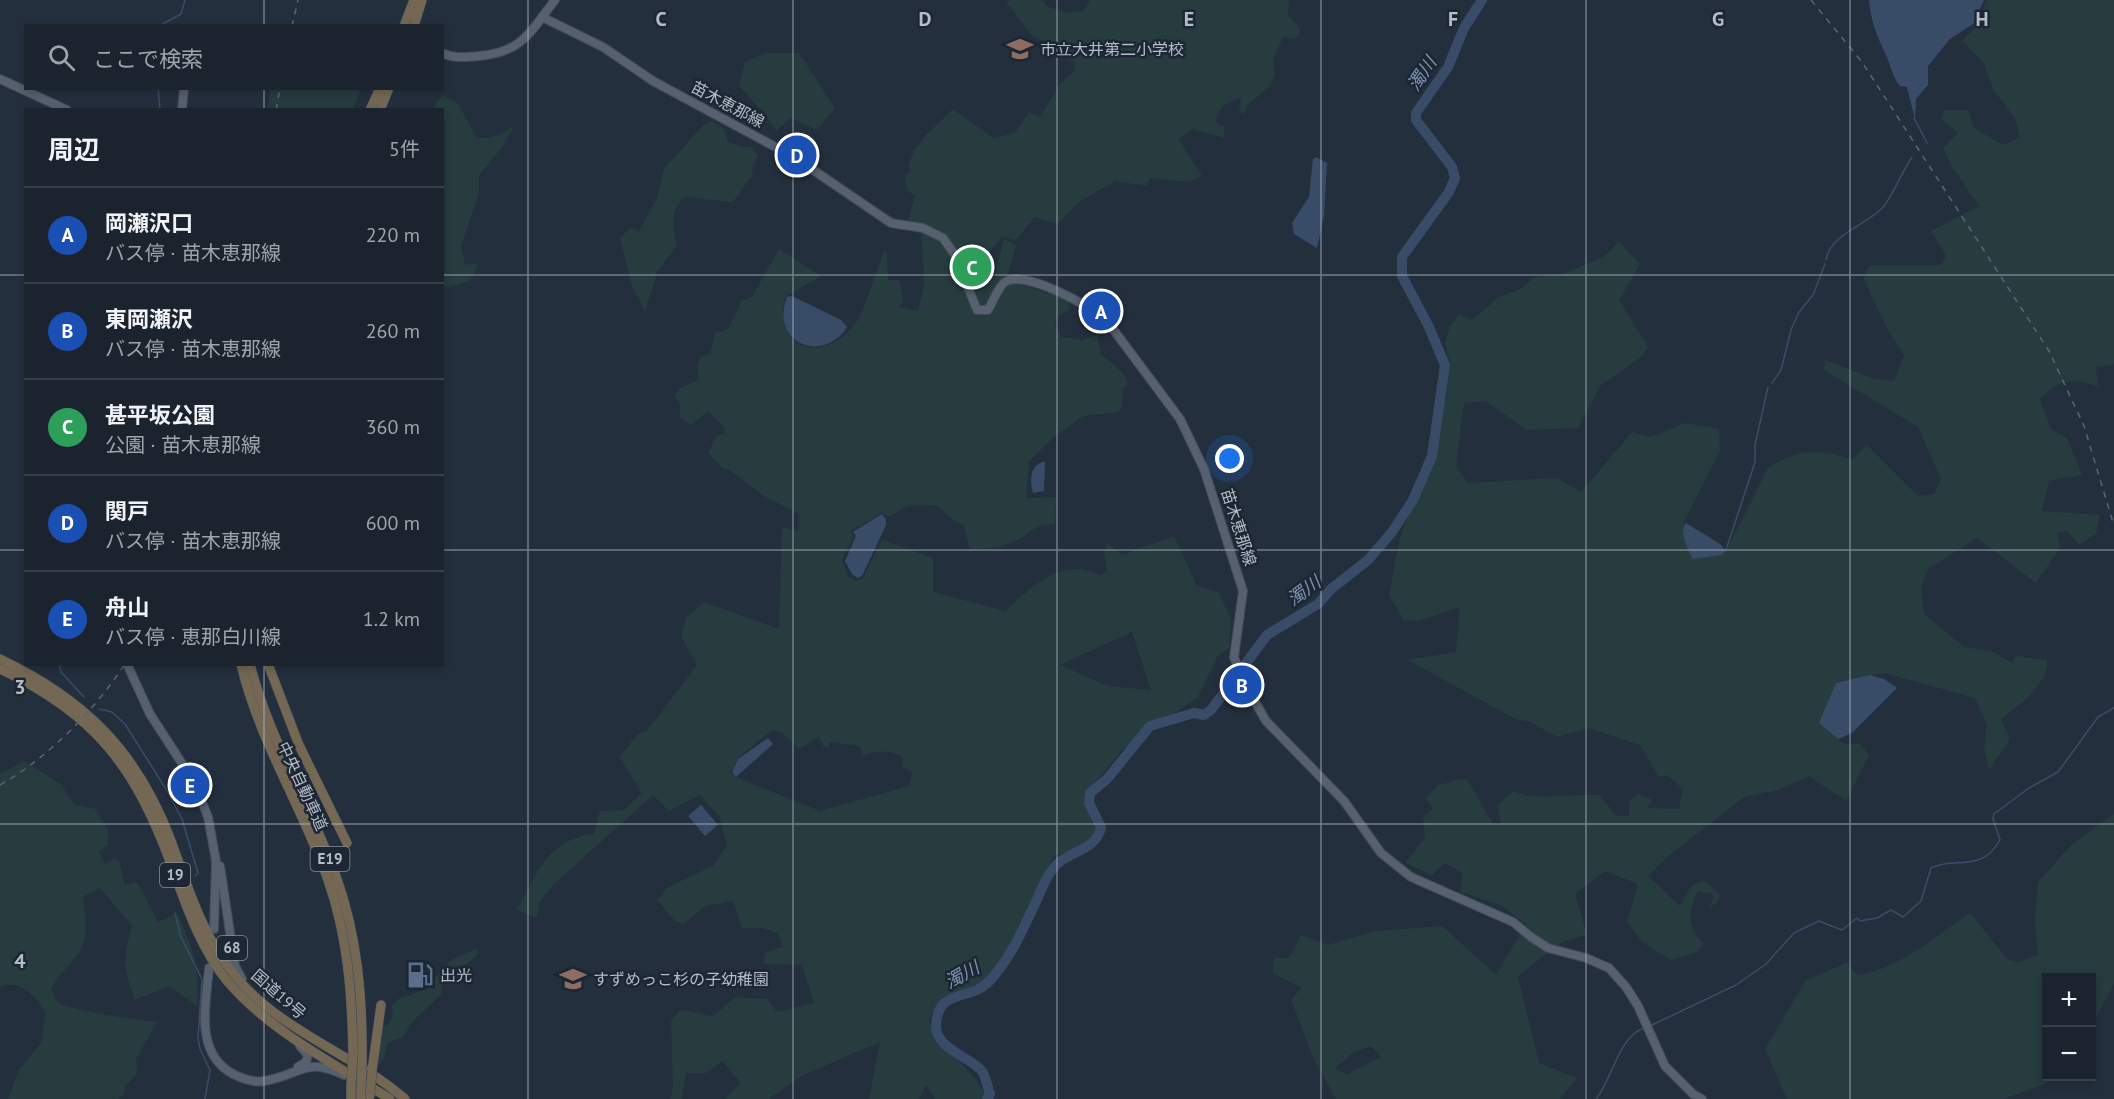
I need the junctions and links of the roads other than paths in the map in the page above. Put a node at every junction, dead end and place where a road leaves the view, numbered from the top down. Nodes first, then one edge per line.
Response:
1 (414, 0) edge
2 (422, 0) edge
3 (555, 0) edge
4 (542, 17) junction
5 (406, 24) edge
6 (415, 24) edge
7 (444, 53) edge
8 (0, 79) edge
9 (184, 90) edge
10 (379, 90) edge
11 (389, 90) edge
12 (63, 108) edge
13 (182, 108) edge
14 (371, 108) edge
15 (381, 108) edge
16 (0, 659) edge
17 (128, 666) edge
18 (242, 666) edge
19 (251, 666) edge
20 (269, 666) edge
21 (0, 669) edge
22 (347, 843) dead end
23 (216, 861) junction
24 (214, 929) dead end
25 (209, 968) dead end
26 (381, 1005) dead end
27 (281, 1018) junction
28 (293, 1037) junction
29 (291, 1072) junction
30 (353, 1082) junction
31 (361, 1094) edge
32 (370, 1097) edge
33 (351, 1099) edge
34 (390, 1099) edge
35 (405, 1099) edge
36 (1702, 1099) edge

1 - 5 highway
2 - 6 highway
3 - 4 main road
4 - 7 main road
4 - 36 main road, 苗木恵那線
8 - 12 main road
9 - 13 main road
10 - 14 highway
11 - 15 highway
16 - 27 highway, 国道19号 / 19
17 - 23 main road, 68
18 - 30 highway, 中央自動車道 / E19, bridge
19 - 31 highway, 中央自動車道 / E19, bridge
20 - 22 highway
21 - 28 highway, 国道19号 / 19
23 - 24 main road, 68
23 - 27 main road, 68
25 - 29 main road, 68
26 - 32 highway, bridge
27 - 35 highway, 国道19号 / 19
28 - 29 main road
28 - 30 highway, 国道19号 / 19
29 - 30 main road, 68
30 - 33 highway, 中央自動車道 / E19
30 - 34 highway, 国道19号 / 19

